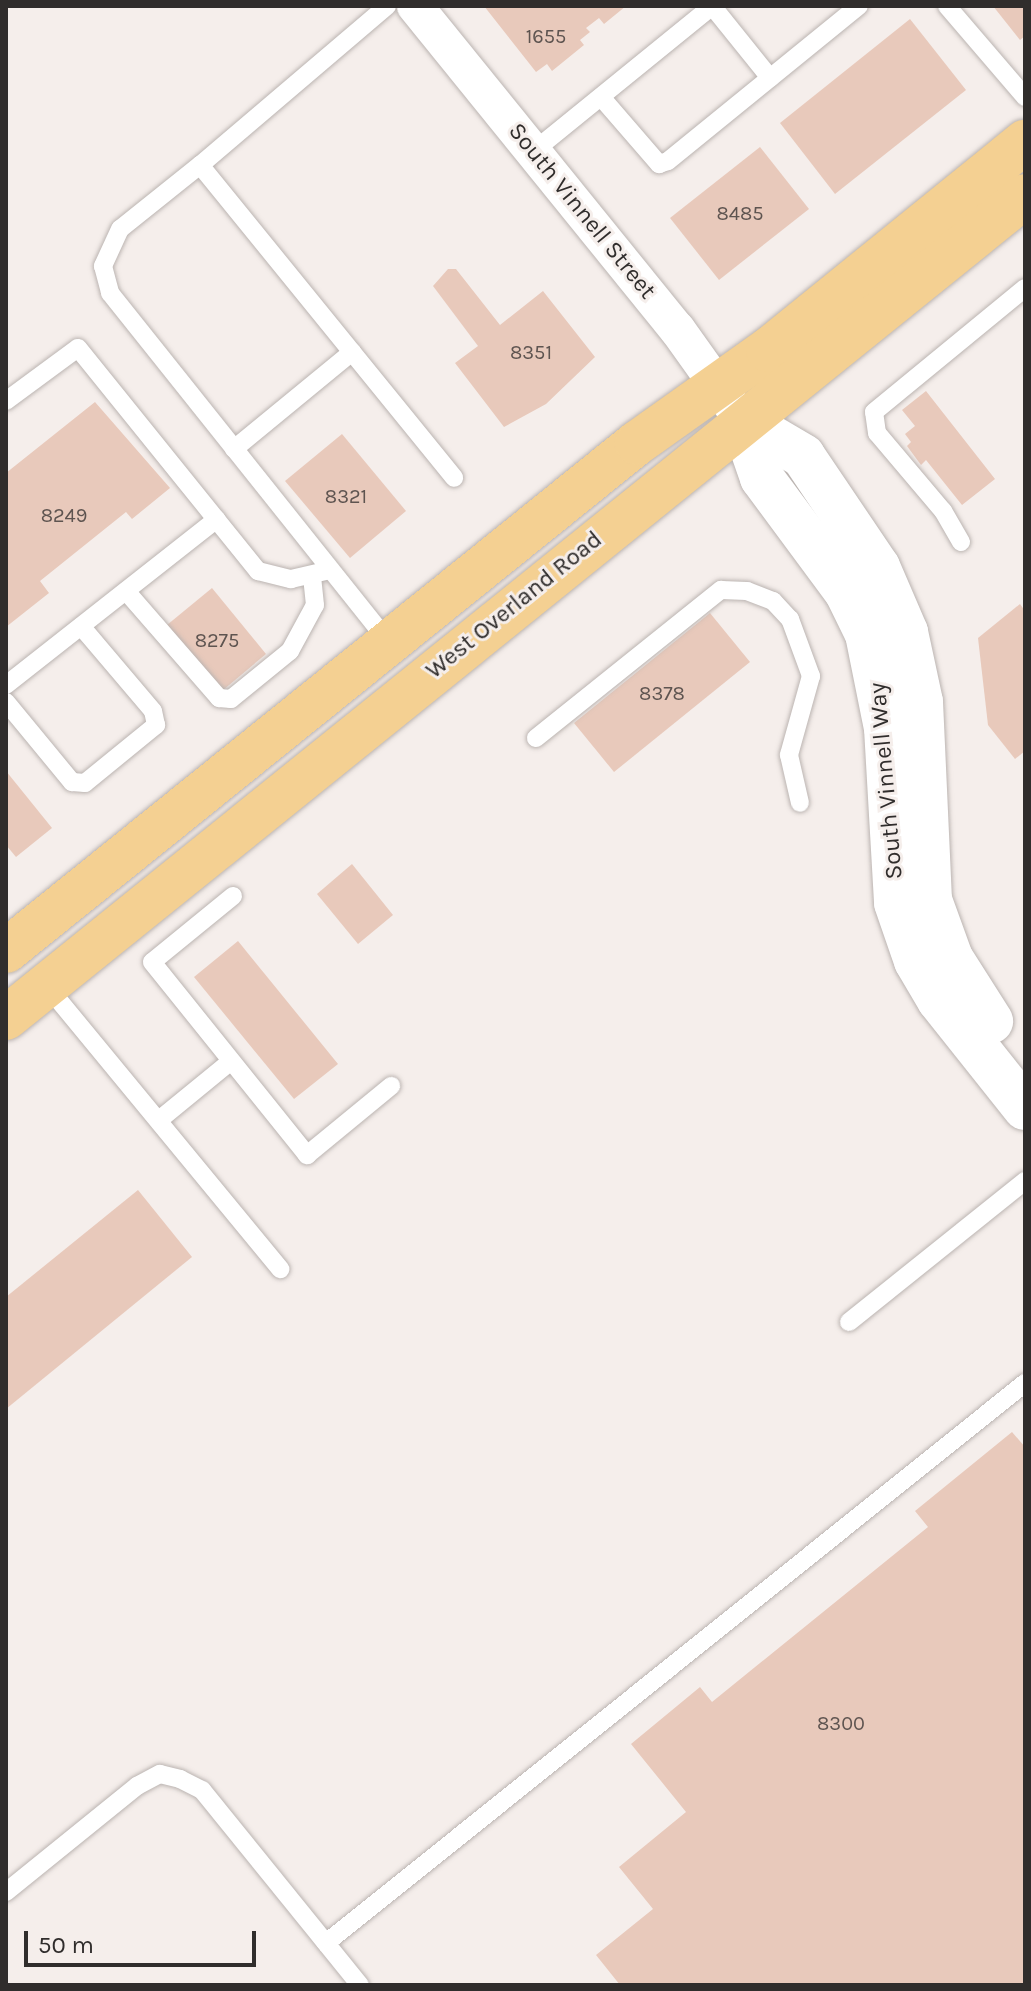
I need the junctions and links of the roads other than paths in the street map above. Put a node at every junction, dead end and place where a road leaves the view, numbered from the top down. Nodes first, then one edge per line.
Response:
1 (387, 6) edge
2 (415, 6) edge
3 (713, 6) edge
4 (859, 6) edge
5 (947, 6) edge
6 (770, 78) junction
7 (601, 97) junction
8 (1025, 97) edge
9 (1025, 142) edge
10 (535, 150) junction
11 (200, 165) junction
12 (1025, 196) edge
13 (1025, 288) edge
14 (352, 352) junction
15 (6, 401) edge
16 (730, 403) junction
17 (234, 449) junction
18 (454, 478) dead end
19 (217, 519) junction
20 (961, 542) dead end
21 (330, 570) junction
22 (312, 578) junction
23 (126, 591) junction
24 (81, 626) junction
25 (389, 642) junction
26 (6, 685) edge
27 (6, 702) edge
28 (536, 738) dead end
29 (800, 803) dead end
30 (233, 896) dead end
31 (15, 957) edge
32 (6, 1018) edge
33 (231, 1061) junction
34 (1025, 1063) edge
35 (391, 1086) dead end
36 (1025, 1108) edge
37 (159, 1120) junction
38 (1025, 1181) edge
39 (280, 1269) dead end
40 (849, 1322) dead end
41 (1025, 1383) edge
42 (6, 1892) edge
43 (326, 1943) junction
44 (356, 1983) edge

1 - 11 lane
2 - 10 street, South Vinnell Street
3 - 6 lane
3 - 7 lane
4 - 6 lane
5 - 8 lane
6 - 7 lane
7 - 10 lane
9 - 16 main road, West Overland Road
10 - 16 street, South Vinnell Street
11 - 14 lane
11 - 17 lane
12 - 16 main road, West Overland Road
13 - 20 lane
14 - 17 lane
14 - 18 lane
15 - 19 lane
16 - 25 main road, West Overland Road
16 - 31 main road, West Overland Road
16 - 34 street, South Vinnell Way
16 - 36 street, South Vinnell Way
17 - 21 lane
19 - 22 lane
19 - 23 lane
21 - 22 lane
21 - 25 lane
22 - 23 lane
23 - 24 lane
24 - 26 lane
24 - 27 lane
25 - 31 main road, West Overland Road
28 - 29 lane
30 - 33 lane
31 - 32 main road, West Overland Road
31 - 37 lane
33 - 35 lane
33 - 37 lane
37 - 39 lane
38 - 40 lane
41 - 43 lane
42 - 43 lane
43 - 44 lane

